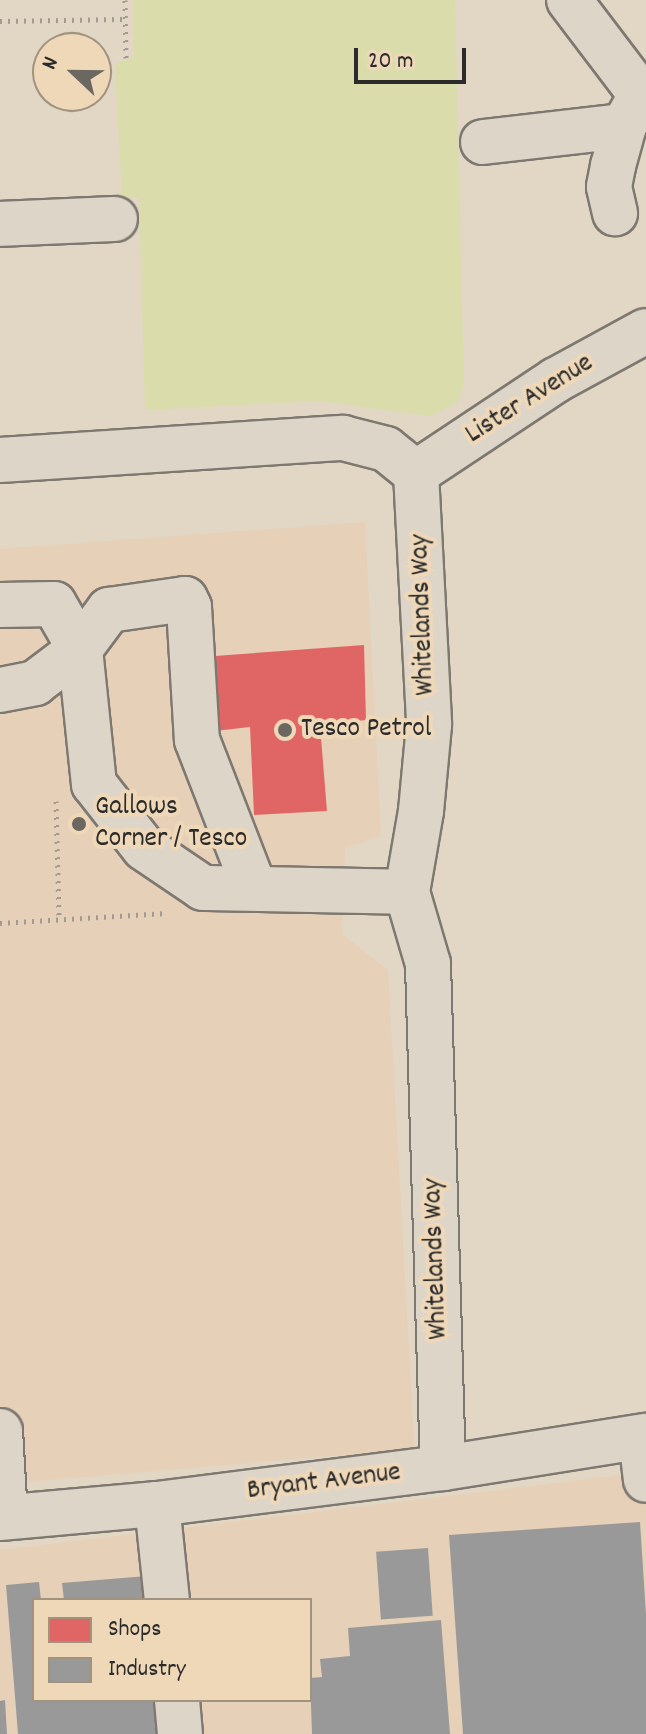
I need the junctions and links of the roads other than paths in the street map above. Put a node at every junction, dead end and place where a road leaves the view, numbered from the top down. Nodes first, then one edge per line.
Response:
1 (569, 0) edge
2 (637, 105) edge
3 (483, 142) dead end
4 (615, 213) dead end
5 (115, 219) dead end
6 (0, 224) edge
7 (643, 340) edge
8 (0, 460) edge
9 (416, 473) junction
10 (0, 605) edge
11 (80, 649) junction
12 (0, 690) edge
13 (254, 887) junction
14 (407, 892) junction
15 (0, 1431) edge
16 (644, 1437) edge
17 (443, 1468) junction
18 (646, 1480) edge
19 (157, 1504) junction
20 (2, 1517) edge
21 (167, 1598) edge
22 (177, 1702) edge
23 (180, 1734) edge

1 - 2 street
2 - 3 street
2 - 4 street
5 - 6 street
7 - 9 street, Lister Avenue
8 - 9 street
9 - 14 street, Whitelands Way
10 - 11 street
11 - 12 street
11 - 13 street
11 - 13 street
13 - 14 street
14 - 17 street, Whitelands Way
15 - 20 street
16 - 17 street, Bryant Avenue
16 - 18 street
17 - 19 street, Bryant Avenue
19 - 20 street, Bryant Avenue
19 - 21 street
22 - 23 street

